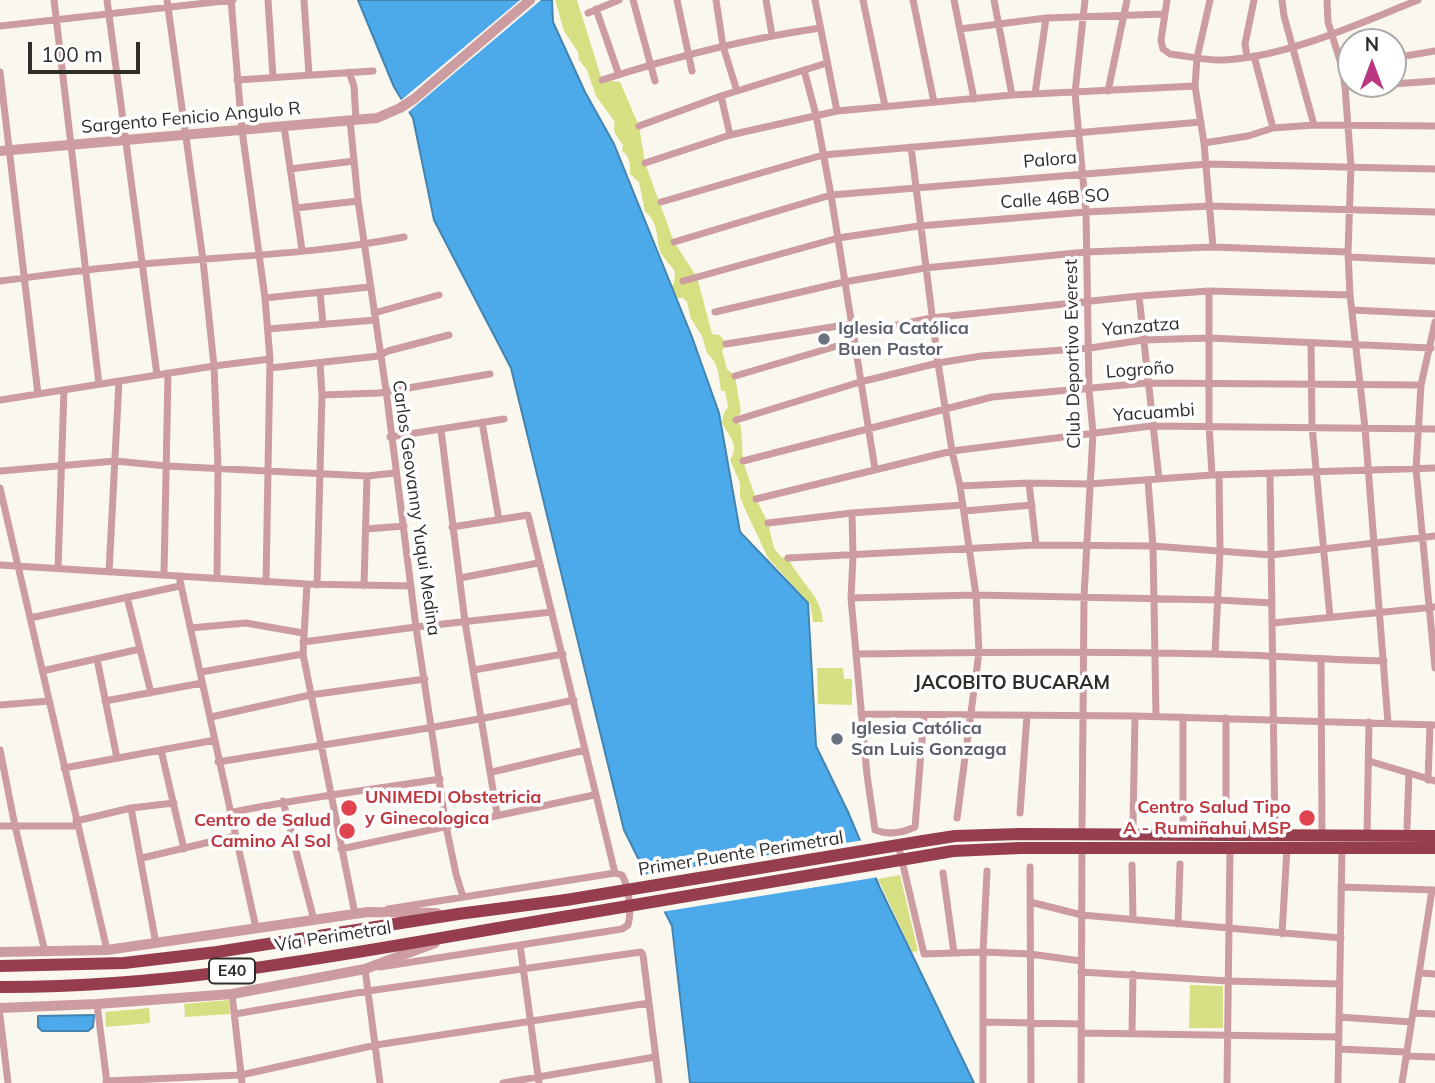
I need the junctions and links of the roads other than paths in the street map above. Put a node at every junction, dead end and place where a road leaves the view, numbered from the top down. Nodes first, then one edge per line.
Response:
1 (54, 0) edge
2 (107, 0) edge
3 (232, 0) edge
4 (268, 0) edge
5 (304, 0) edge
6 (530, 0) edge
7 (619, 0) edge
8 (633, 0) edge
9 (677, 0) edge
10 (716, 0) edge
11 (766, 0) edge
12 (816, 0) edge
13 (863, 0) edge
14 (913, 0) edge
15 (954, 0) edge
16 (994, 0) edge
17 (1085, 0) edge
18 (1127, 0) edge
19 (1167, 0) edge
20 (1210, 0) edge
21 (1254, 0) edge
22 (1282, 0) edge
23 (1327, 0) edge
24 (1419, 0) edge
25 (208, 1) edge
26 (604, 3) edge
27 (168, 4) edge
28 (596, 9) junction
29 (588, 13) dead end
30 (1165, 14) junction
31 (110, 15) junction
32 (1124, 15) junction
33 (1083, 16) junction
34 (1046, 18) junction
35 (56, 20) junction
36 (998, 22) junction
37 (0, 26) edge
38 (820, 28) junction
39 (960, 29) junction
40 (1331, 34) junction
41 (772, 35) junction
42 (723, 46) junction
43 (1293, 46) junction
44 (1435, 51) edge
45 (1337, 52) edge
46 (689, 55) junction
47 (1407, 56) edge
48 (1250, 57) junction
49 (1197, 58) junction
50 (827, 63) junction
51 (650, 65) junction
52 (804, 70) junction
53 (373, 71) dead end
54 (692, 71) dead end
55 (0, 72) edge
56 (349, 72) junction
57 (309, 75) junction
58 (619, 75) junction
59 (273, 77) junction
60 (237, 80) junction
61 (602, 80) dead end
62 (655, 81) dead end
63 (1435, 81) edge
64 (1407, 82) edge
65 (1195, 86) junction
66 (737, 91) junction
67 (1108, 91) junction
68 (1075, 93) junction
69 (1035, 94) junction
70 (1012, 95) junction
71 (721, 96) junction
72 (1346, 98) edge
73 (974, 99) junction
74 (934, 102) junction
75 (885, 107) junction
76 (837, 111) junction
77 (816, 115) junction
78 (353, 120) junction
79 (1201, 122) junction
80 (1314, 125) junction
81 (639, 126) dead end
82 (1348, 126) junction
83 (1435, 126) edge
84 (284, 127) junction
85 (1273, 128) junction
86 (242, 130) junction
87 (1079, 134) junction
88 (186, 135) junction
89 (730, 135) junction
90 (127, 140) junction
91 (1204, 143) junction
92 (71, 145) junction
93 (911, 147) junction
94 (5, 150) edge
95 (823, 155) junction
96 (354, 162) junction
97 (645, 163) dead end
98 (1207, 164) junction
99 (1351, 166) junction
100 (290, 169) junction
101 (1435, 169) edge
102 (1082, 173) junction
103 (915, 188) junction
104 (831, 195) junction
105 (358, 201) junction
106 (661, 202) dead end
107 (1210, 206) junction
108 (296, 208) junction
109 (1350, 208) junction
110 (1086, 212) junction
111 (1435, 212) edge
112 (919, 226) junction
113 (404, 237) dead end
114 (838, 238) junction
115 (674, 242) dead end
116 (364, 244) junction
117 (1213, 247) junction
118 (302, 250) junction
119 (1086, 252) junction
120 (259, 255) junction
121 (1348, 255) junction
122 (203, 260) junction
123 (1435, 261) edge
124 (143, 264) junction
125 (925, 268) junction
126 (84, 271) junction
127 (25, 278) junction
128 (0, 281) edge
129 (683, 281) dead end
130 (844, 282) junction
131 (369, 287) junction
132 (1209, 291) junction
133 (320, 292) junction
134 (439, 295) dead end
135 (1350, 295) junction
136 (1139, 296) junction
137 (265, 298) junction
138 (1087, 300) junction
139 (1352, 310) junction
140 (715, 312) dead end
141 (1435, 314) edge
142 (374, 317) junction
143 (931, 318) junction
144 (1435, 322) edge
145 (323, 324) junction
146 (851, 324) junction
147 (268, 329) junction
148 (449, 335) dead end
149 (853, 338) junction
150 (1209, 338) junction
151 (1143, 341) junction
152 (1311, 343) junction
153 (726, 344) dead end
154 (1357, 346) junction
155 (1090, 348) junction
156 (1432, 352) edge
157 (379, 356) junction
158 (270, 359) junction
159 (320, 363) junction
160 (938, 363) junction
161 (214, 366) junction
162 (271, 368) junction
163 (168, 373) junction
164 (490, 374) dead end
165 (157, 375) junction
166 (735, 376) dead end
167 (120, 381) junction
168 (860, 382) junction
169 (1147, 383) junction
170 (1210, 383) junction
171 (99, 384) junction
172 (1311, 384) junction
173 (1361, 385) junction
174 (1421, 385) junction
175 (64, 390) junction
176 (386, 390) junction
177 (1089, 390) junction
178 (38, 394) junction
179 (322, 395) junction
180 (0, 400) edge
181 (945, 408) junction
182 (504, 419) dead end
183 (736, 420) dead end
184 (482, 422) junction
185 (1209, 425) junction
186 (1151, 426) junction
187 (1312, 426) junction
188 (868, 428) junction
189 (1365, 428) junction
190 (441, 429) junction
191 (1435, 429) edge
192 (1417, 430) junction
193 (1093, 433) junction
194 (390, 437) junction
195 (952, 451) junction
196 (115, 461) junction
197 (743, 461) dead end
198 (167, 466) junction
199 (61, 467) junction
200 (218, 467) junction
201 (1435, 468) edge
202 (875, 469) junction
203 (1416, 469) junction
204 (268, 470) junction
205 (1366, 470) junction
206 (0, 471) edge
207 (1316, 472) junction
208 (395, 473) junction
209 (320, 474) junction
210 (1216, 475) junction
211 (1270, 475) junction
212 (367, 476) junction
213 (1159, 479) junction
214 (1148, 481) junction
215 (1030, 483) junction
216 (1089, 484) junction
217 (960, 486) junction
218 (0, 488) edge
219 (756, 499) dead end
220 (1032, 505) junction
221 (963, 508) junction
222 (852, 513) junction
223 (499, 520) junction
224 (768, 523) dead end
225 (404, 526) junction
226 (452, 527) junction
227 (366, 528) junction
228 (1435, 536) edge
229 (1422, 537) junction
230 (1373, 542) junction
231 (1036, 545) junction
232 (1086, 547) junction
233 (1153, 547) junction
234 (970, 548) junction
235 (1323, 548) junction
236 (1220, 551) junction
237 (1272, 555) junction
238 (853, 556) junction
239 (788, 558) dead end
240 (538, 563) junction
241 (0, 565) edge
242 (18, 566) junction
243 (58, 568) junction
244 (109, 572) junction
245 (164, 575) junction
246 (178, 576) junction
247 (217, 578) junction
248 (460, 579) junction
249 (266, 582) junction
250 (307, 584) junction
251 (317, 585) junction
252 (180, 586) junction
253 (364, 586) junction
254 (411, 586) junction
255 (976, 595) junction
256 (127, 597) junction
257 (1084, 597) junction
258 (851, 598) junction
259 (1154, 600) junction
260 (1218, 600) junction
261 (1272, 603) junction
262 (1431, 607) edge
263 (552, 612) junction
264 (1380, 612) junction
265 (1330, 617) junction
266 (30, 618) junction
267 (465, 622) junction
268 (1273, 623) junction
269 (416, 627) junction
270 (190, 628) junction
271 (303, 633) junction
272 (303, 642) junction
273 (140, 649) junction
274 (979, 652) junction
275 (1156, 652) junction
276 (1084, 653) junction
277 (303, 654) junction
278 (563, 654) junction
279 (856, 654) junction
280 (1215, 654) junction
281 (1273, 655) junction
282 (97, 659) junction
283 (1321, 660) junction
284 (1384, 660) junction
285 (1435, 668) edge
286 (474, 670) junction
287 (42, 671) junction
288 (201, 672) junction
289 (425, 679) junction
290 (202, 683) junction
291 (151, 693) junction
292 (310, 695) junction
293 (49, 701) junction
294 (105, 701) junction
295 (574, 701) junction
296 (0, 705) edge
297 (861, 714) junction
298 (924, 715) junction
299 (971, 715) junction
300 (1027, 715) junction
301 (1083, 716) junction
302 (1135, 716) junction
303 (1156, 716) junction
304 (211, 717) junction
305 (1183, 717) junction
306 (1226, 718) junction
307 (1275, 719) junction
308 (482, 720) junction
309 (1321, 721) junction
310 (1369, 722) junction
311 (1388, 723) junction
312 (1432, 725) edge
313 (432, 726) junction
314 (215, 740) junction
315 (321, 744) junction
316 (0, 750) edge
317 (161, 750) junction
318 (585, 750) junction
319 (117, 758) junction
320 (1369, 761) junction
321 (218, 762) junction
322 (64, 768) junction
323 (492, 772) junction
324 (1409, 774) junction
325 (440, 779) junction
326 (1431, 780) edge
327 (594, 795) junction
328 (331, 796) junction
329 (283, 801) junction
330 (174, 803) junction
331 (131, 808) junction
332 (1226, 808) dead end
333 (229, 813) junction
334 (1020, 813) dead end
335 (497, 814) junction
336 (957, 818) dead end
337 (77, 824) junction
338 (0, 826) edge
339 (15, 826) junction
340 (446, 826) junction
341 (1133, 826) dead end
342 (1407, 828) dead end
343 (896, 833) junction
344 (1082, 833) junction
345 (1183, 834) junction
346 (1275, 835) junction
347 (1322, 835) junction
348 (1367, 835) junction
349 (235, 836) junction
350 (1435, 836) edge
351 (1082, 848) junction
352 (1230, 848) junction
353 (1287, 848) junction
354 (1342, 848) junction
355 (1435, 848) edge
356 (184, 849) junction
357 (341, 849) junction
358 (142, 858) junction
359 (1180, 864) dead end
360 (1132, 865) dead end
361 (1030, 867) dead end
362 (987, 872) dead end
363 (614, 873) junction
364 (943, 873) dead end
365 (1341, 887) junction
366 (1433, 890) edge
367 (463, 897) junction
368 (566, 900) joint
369 (1030, 902) junction
370 (368, 912) junction
371 (355, 914) junction
372 (458, 914) junction
373 (1082, 915) junction
374 (569, 916) joint
375 (1133, 918) junction
376 (314, 920) junction
377 (1178, 924) junction
378 (256, 928) junction
379 (1229, 930) junction
380 (1282, 933) junction
381 (462, 934) junction
382 (1425, 934) junction
383 (1435, 935) edge
384 (1341, 938) junction
385 (156, 944) junction
386 (520, 944) junction
387 (107, 950) junction
388 (0, 952) edge
389 (45, 952) junction
390 (983, 952) junction
391 (954, 953) junction
392 (1030, 954) junction
393 (1081, 961) junction
394 (0, 966) edge
395 (365, 969) junction
396 (523, 969) junction
397 (1081, 972) junction
398 (1133, 974) junction
399 (1419, 974) junction
400 (1435, 974) edge
401 (1228, 981) junction
402 (1340, 984) junction
403 (0, 986) edge
404 (368, 991) junction
405 (232, 994) junction
406 (649, 1003) junction
407 (97, 1004) junction
408 (0, 1008) edge
409 (235, 1014) junction
410 (1435, 1014) edge
411 (0, 1016) edge
412 (1339, 1017) junction
413 (1412, 1017) junction
414 (530, 1022) junction
415 (985, 1022) junction
416 (1030, 1023) junction
417 (1081, 1028) junction
418 (1132, 1033) junction
419 (1226, 1035) junction
420 (1339, 1037) junction
421 (376, 1045) junction
422 (1339, 1049) junction
423 (1406, 1054) junction
424 (656, 1057) junction
425 (1435, 1057) edge
426 (242, 1079) edge
427 (538, 1081) edge
428 (106, 1082) edge
429 (8, 1083) edge
430 (380, 1083) edge
431 (503, 1083) edge
432 (659, 1083) edge
433 (984, 1083) edge
434 (1031, 1083) edge
435 (1081, 1083) edge
436 (1227, 1083) edge
437 (1338, 1083) edge
438 (1402, 1083) edge

1 - 35 street
2 - 31 street
3 - 25 street
3 - 60 street
4 - 59 street
5 - 57 street
6 - 78 street, Sargento Fenicio Angulo R
7 - 26 street
8 - 51 street
9 - 46 street
10 - 42 street
11 - 41 street
12 - 38 street
13 - 75 street
14 - 74 street
15 - 39 street
16 - 36 street
17 - 33 street, Club Deportivo Everest
18 - 32 street
19 - 30 street
20 - 49 street
21 - 48 street
22 - 43 street
23 - 40 street
24 - 40 street
25 - 27 street
26 - 28 street
27 - 31 street
27 - 88 street
28 - 29 street
28 - 58 street
30 - 32 street
30 - 49 street
31 - 35 street
31 - 90 street
32 - 33 street
32 - 67 street
33 - 34 street
33 - 68 street, Club Deportivo Everest
34 - 36 street
34 - 69 street
35 - 37 street
35 - 92 street
36 - 39 street
36 - 70 street
38 - 41 street
38 - 50 street
39 - 73 street
40 - 43 street
40 - 45 street
41 - 42 street
42 - 46 street
42 - 66 street
43 - 48 street
43 - 80 street
44 - 47 street
46 - 51 street
46 - 54 street
48 - 49 street
48 - 85 street
49 - 65 street
50 - 52 street
50 - 76 street
51 - 58 street
51 - 62 street
52 - 66 street
52 - 77 street
53 - 56 street
55 - 94 street
56 - 57 street
56 - 78 street, Carlos Geovanny Yuqui Medina
57 - 59 street
58 - 61 street
59 - 60 street
60 - 86 street
63 - 64 street
65 - 67 street
65 - 79 street
66 - 71 street
67 - 68 street
68 - 69 street
68 - 87 street, Club Deportivo Everest
69 - 70 street
70 - 73 street
71 - 81 street
71 - 89 street
72 - 82 street
73 - 74 street
74 - 75 street
75 - 76 street
76 - 77 street
77 - 89 street
77 - 95 street
78 - 84 street, Sargento Fenicio Angulo R
78 - 96 street, Carlos Geovanny Yuqui Medina
79 - 87 street
79 - 91 street
80 - 82 street
80 - 85 street
82 - 83 street
82 - 99 street
84 - 86 street, Sargento Fenicio Angulo R
84 - 100 street
85 - 91 street
86 - 88 street, Sargento Fenicio Angulo R
86 - 120 street
87 - 93 street
87 - 102 street, Club Deportivo Everest
88 - 90 street, Sargento Fenicio Angulo R
88 - 122 street
89 - 97 street
90 - 92 street, Sargento Fenicio Angulo R
90 - 124 street
91 - 98 street
92 - 94 street, Sargento Fenicio Angulo R
92 - 126 street
93 - 95 street
93 - 103 street
94 - 127 street
95 - 104 street
95 - 106 street
96 - 100 street
96 - 105 street, Carlos Geovanny Yuqui Medina
98 - 99 street, Palora
98 - 102 street, Palora
98 - 107 street
99 - 101 street, Palora
99 - 109 street
100 - 108 street
102 - 103 street, Palora
102 - 110 street, Club Deportivo Everest
103 - 104 street, Palora
103 - 112 street
104 - 114 street
104 - 115 street, Palora
105 - 108 street
105 - 116 street, Carlos Geovanny Yuqui Medina
107 - 109 street, Calle 46B SO
107 - 110 street, Calle 46B SO
107 - 117 street
108 - 118 street
109 - 111 street, Calle 46B SO
109 - 121 street
110 - 112 street, Calle 46B SO
110 - 119 street, Club Deportivo Everest
112 - 114 street, Calle 46B SO
112 - 125 street
113 - 116 street
114 - 129 street, Calle 46B SO
114 - 130 street
116 - 118 street
116 - 131 street, Carlos Geovanny Yuqui Medina
117 - 119 street
117 - 121 street
118 - 120 street
119 - 125 street
119 - 138 street, Club Deportivo Everest
120 - 122 street
120 - 137 street
121 - 123 street
121 - 135 street
122 - 124 street
122 - 161 street
124 - 126 street
124 - 165 street
125 - 130 street
125 - 143 street
126 - 127 street
126 - 171 street
127 - 128 street
127 - 178 street
130 - 140 street
130 - 146 street
131 - 133 street
131 - 142 street, Carlos Geovanny Yuqui Medina
132 - 135 street
132 - 136 street
132 - 150 street
133 - 137 street
133 - 145 street
134 - 142 street
135 - 139 street
136 - 138 street
136 - 151 street
137 - 147 street
138 - 143 street
138 - 155 street, Club Deportivo Everest
139 - 141 street
139 - 154 street
142 - 145 street
142 - 157 street, Carlos Geovanny Yuqui Medina
143 - 149 street
143 - 160 street
144 - 156 street
145 - 147 street
146 - 149 street
146 - 153 street
147 - 158 street
148 - 157 street
149 - 166 street
149 - 168 street
150 - 151 street, Yanzatza
150 - 152 street, Yanzatza
150 - 170 street
151 - 155 street, Yanzatza
151 - 169 street
152 - 154 street, Yanzatza
152 - 172 street
154 - 156 street, Yanzatza
154 - 173 street
155 - 160 street, Yanzatza
155 - 177 street, Club Deportivo Everest
156 - 174 street
157 - 159 street
157 - 176 street, Carlos Geovanny Yuqui Medina
158 - 161 street
158 - 162 street
159 - 162 street
159 - 179 street
160 - 168 street, Yanzatza
160 - 181 street
161 - 163 street
161 - 200 street
162 - 204 street
163 - 165 street
163 - 198 street
164 - 176 street
165 - 167 street
167 - 171 street
167 - 196 street
168 - 183 street, Yanzatza
168 - 188 street
169 - 170 street, Logroño
169 - 177 street, Logroño
169 - 186 street
170 - 172 street, Logroño
170 - 185 street
171 - 175 street
172 - 173 street, Logroño
172 - 187 street
173 - 174 street, Logroño
173 - 189 street
174 - 192 street
175 - 178 street
175 - 199 street
176 - 179 street
176 - 194 street, Carlos Geovanny Yuqui Medina
177 - 181 street, Logroño
177 - 193 street, Club Deportivo Everest
178 - 180 street
179 - 209 street
181 - 188 street, Logroño
181 - 195 street
182 - 184 street
184 - 190 street
184 - 223 street
185 - 186 street, Yacuambi
185 - 187 street, Yacuambi
185 - 210 street
186 - 193 street, Yacuambi
186 - 213 street
187 - 189 street, Yacuambi
187 - 207 street
188 - 197 street, Logroño
188 - 202 street
189 - 192 street, Yacuambi
189 - 205 street
190 - 194 street
190 - 226 street
191 - 192 street, Yacuambi
192 - 203 street
193 - 195 street, Yacuambi
193 - 216 street, Club Deportivo Everest
194 - 208 street, Carlos Geovanny Yuqui Medina
195 - 202 street, Yacuambi
195 - 217 street
196 - 198 street
196 - 199 street
196 - 244 street
198 - 200 street
198 - 245 street
199 - 206 street
199 - 243 street
200 - 204 street
200 - 247 street
201 - 203 street
202 - 219 street, Yacuambi
203 - 205 street
203 - 229 street
204 - 209 street
204 - 249 street
205 - 207 street
205 - 230 street
207 - 211 street
207 - 235 street
208 - 212 street
208 - 225 street, Carlos Geovanny Yuqui Medina
209 - 212 street
209 - 251 street
210 - 211 street
210 - 213 street
210 - 236 street
211 - 237 street
212 - 227 street
213 - 214 street
214 - 216 street
214 - 233 street
215 - 216 street
215 - 217 street
215 - 220 street
216 - 232 street, Club Deportivo Everest
217 - 221 street
218 - 242 street
220 - 221 street
220 - 231 street
221 - 222 street
221 - 234 street
222 - 224 street
222 - 238 street
223 - 226 street
223 - 240 street
225 - 227 street
225 - 254 street, Carlos Geovanny Yuqui Medina
226 - 248 street
227 - 253 street
228 - 229 street
229 - 230 street
229 - 262 street
230 - 235 street
230 - 264 street
231 - 232 street
231 - 234 street
232 - 233 street
232 - 257 street, Club Deportivo Everest
233 - 236 street
233 - 259 street
234 - 238 street
234 - 255 street
235 - 237 street
235 - 265 street
236 - 237 street
236 - 260 street
237 - 261 street
238 - 239 street
238 - 258 street
240 - 248 street
240 - 263 street
241 - 242 street
242 - 243 street
242 - 266 street
243 - 244 street
244 - 245 street
245 - 246 street
246 - 247 street
246 - 252 street
247 - 249 street
248 - 267 street
249 - 250 street
250 - 251 street
250 - 271 street
251 - 253 street
252 - 256 street
252 - 270 street
253 - 254 street
254 - 269 street, Carlos Geovanny Yuqui Medina
255 - 257 street
255 - 258 street
255 - 274 street
256 - 266 street
256 - 273 street
257 - 259 street
257 - 276 street, Club Deportivo Everest
258 - 279 street
259 - 260 street
259 - 275 street
260 - 261 street
260 - 280 street
261 - 268 street
262 - 264 street
262 - 285 street
263 - 267 street
263 - 278 street
264 - 265 street
264 - 284 street
265 - 268 street
266 - 287 street
267 - 269 street
267 - 286 street
268 - 281 street
269 - 272 street
269 - 289 street, Carlos Geovanny Yuqui Medina
270 - 271 street
270 - 288 street
271 - 272 street
272 - 277 street
273 - 282 street
273 - 291 street
274 - 276 street
274 - 279 street
274 - 299 street
275 - 276 street
275 - 280 street
275 - 303 street
276 - 301 street, Club Deportivo Everest
277 - 288 street
277 - 292 street
278 - 286 street
278 - 295 street
279 - 297 street
280 - 281 street
281 - 283 street
281 - 307 street
282 - 287 street
282 - 294 street
283 - 284 street
283 - 309 street
284 - 311 street
286 - 308 street
287 - 293 street
288 - 290 street
289 - 292 street
289 - 313 street, Carlos Geovanny Yuqui Medina
290 - 291 street
290 - 304 street
291 - 294 street
292 - 304 street
292 - 315 street
293 - 296 street
293 - 322 street
294 - 319 street
295 - 308 street
295 - 318 street
297 - 298 street
297 - 343 street
298 - 299 street
298 - 343 street
299 - 300 street
299 - 336 street
300 - 301 street
300 - 334 street
301 - 302 street
301 - 344 street, Club Deportivo Everest
302 - 303 street
302 - 341 street
303 - 305 street
304 - 314 street
305 - 306 street
305 - 345 street
306 - 307 street
306 - 332 street
307 - 309 street
307 - 346 street
308 - 313 street
308 - 323 street
309 - 310 street
309 - 347 street
310 - 311 street
310 - 320 street
311 - 312 street
312 - 326 street
313 - 315 street
313 - 325 street, Carlos Geovanny Yuqui Medina
314 - 317 street
314 - 321 street
315 - 321 street
315 - 328 street
316 - 339 street
317 - 319 street
317 - 330 street
318 - 323 street
318 - 327 street
319 - 322 street
320 - 324 street
320 - 348 street
321 - 333 street
322 - 337 street
323 - 335 street
324 - 326 street
324 - 342 street
325 - 328 street
325 - 340 street, Carlos Geovanny Yuqui Medina
327 - 335 street
327 - 363 street
328 - 329 street
328 - 357 street
329 - 333 street
329 - 376 street
330 - 331 street
330 - 356 street
331 - 337 street
331 - 358 street
333 - 349 street
335 - 340 street
337 - 339 street
337 - 387 street
338 - 339 street
339 - 389 street
340 - 357 street
340 - 367 street, Carlos Geovanny Yuqui Medina
343 - 391 street
344 - 345 highway, E40
344 - 368 highway, Primer Puente Perimetral / E40, bridge
345 - 346 highway, E40
346 - 347 highway, E40
347 - 348 highway, E40
348 - 350 highway, E40
349 - 356 street
349 - 378 street
351 - 352 highway, E40
351 - 373 street
351 - 374 highway, Primer Puente Perimetral / E40, bridge
352 - 353 highway, E40
352 - 379 street
353 - 354 highway, E40
353 - 380 street
354 - 355 highway, E40
354 - 365 street
356 - 358 street
357 - 371 street
358 - 385 street
359 - 377 street
360 - 375 street
361 - 369 street
362 - 390 street
363 - 367 street, Vía Perimetral
363 - 386 street, Vía Perimetral
364 - 391 street
365 - 366 street
365 - 384 street
366 - 382 street
367 - 370 street, Vía Perimetral
368 - 372 highway, Vía Perimetral / E40
369 - 373 street
369 - 392 street
370 - 371 street, Vía Perimetral / E40
370 - 372 street, Vía Perimetral / E40
371 - 376 street, Vía Perimetral / E40
372 - 394 highway, Vía Perimetral / E40
373 - 375 street
373 - 393 street
374 - 381 highway, Vía Perimetral / E40
375 - 377 street
376 - 378 street, Vía Perimetral / E40
377 - 379 street
378 - 385 street, Vía Perimetral / E40
379 - 380 street
379 - 401 street
380 - 384 street
381 - 395 street, Vía Perimetral / E40
381 - 403 highway, Vía Perimetral / E40
382 - 383 street
382 - 399 street
384 - 402 street
385 - 387 street, Vía Perimetral / E40
386 - 395 street, Vía Perimetral
386 - 396 street
387 - 389 street, Vía Perimetral / E40
388 - 389 street, Vía Perimetral / E40
390 - 391 street
390 - 392 street
390 - 415 street
392 - 393 street
392 - 416 street
393 - 397 street
395 - 404 street
395 - 405 street, Vía Perimetral / E40
396 - 404 street
396 - 406 street
396 - 414 street
397 - 398 street
397 - 417 street
398 - 401 street
398 - 418 street
399 - 400 street
399 - 413 street
401 - 402 street
401 - 419 street
402 - 412 street
404 - 409 street
404 - 421 street
405 - 407 street, Vía Perimetral / E40
405 - 409 street
406 - 414 street
406 - 424 street
407 - 408 street, Vía Perimetral / E40
407 - 428 street
409 - 426 street
410 - 413 street
411 - 429 street
412 - 413 street
412 - 420 street
413 - 423 street
414 - 421 street
414 - 427 street
415 - 416 street
415 - 433 street
416 - 417 street
416 - 434 street
417 - 418 street
417 - 435 street
418 - 419 street
419 - 420 street
419 - 436 street
420 - 422 street
421 - 426 street
421 - 430 street
422 - 423 street
422 - 437 street
423 - 425 street
423 - 438 street
424 - 427 street
424 - 432 street
426 - 428 street
427 - 431 street

